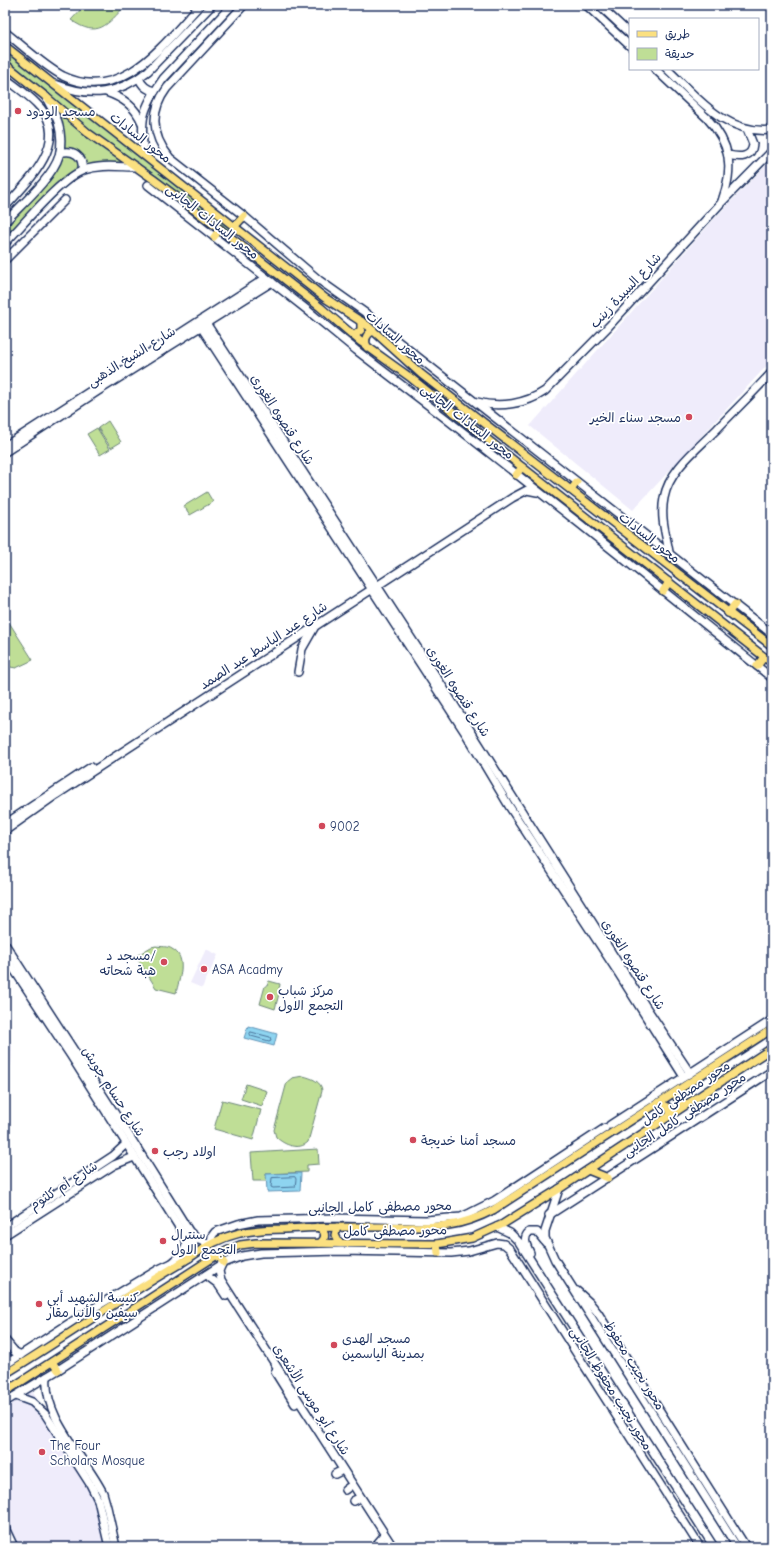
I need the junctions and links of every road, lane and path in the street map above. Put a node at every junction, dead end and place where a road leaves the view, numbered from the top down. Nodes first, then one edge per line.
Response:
1 (200, 5) edge
2 (232, 5) edge
3 (244, 5) edge
4 (586, 5) edge
5 (599, 5) edge
6 (208, 6) edge
7 (5, 32) edge
8 (628, 32) edge
9 (620, 37) junction
10 (629, 45) edge
11 (5, 46) edge
12 (5, 64) edge
13 (656, 70) edge
14 (668, 70) edge
15 (5, 78) edge
16 (139, 78) junction
17 (55, 84) junction
18 (155, 91) junction
19 (106, 92) junction
20 (45, 96) junction
21 (142, 123) junction
22 (747, 130) junction
23 (772, 130) edge
24 (772, 151) edge
25 (60, 153) junction
26 (144, 154) junction
27 (728, 155) junction
28 (136, 167) junction
29 (82, 170) junction
30 (148, 185) dead end
31 (65, 200) dead end
32 (721, 203) junction
33 (5, 207) edge
34 (244, 216) junction
35 (27, 220) junction
36 (5, 222) edge
37 (235, 226) junction
38 (220, 229) junction
39 (35, 230) junction
40 (214, 237) junction
41 (5, 243) edge
42 (5, 260) edge
43 (269, 280) junction
44 (361, 321) junction
45 (204, 325) junction
46 (373, 332) junction
47 (354, 336) junction
48 (368, 347) junction
49 (772, 372) edge
50 (475, 402) junction
51 (5, 446) edge
52 (5, 452) edge
53 (522, 467) junction
54 (516, 475) junction
55 (577, 482) junction
56 (527, 484) junction
57 (570, 490) junction
58 (538, 493) junction
59 (669, 552) junction
60 (669, 582) junction
61 (373, 586) junction
62 (663, 591) junction
63 (735, 604) junction
64 (728, 613) junction
65 (315, 626) junction
66 (772, 634) edge
67 (772, 646) edge
68 (764, 656) junction
69 (772, 663) edge
70 (757, 666) junction
71 (298, 672) dead end
72 (772, 678) edge
73 (5, 824) edge
74 (5, 831) edge
75 (5, 944) edge
76 (5, 956) edge
77 (772, 1020) edge
78 (772, 1030) edge
79 (772, 1048) edge
80 (772, 1071) edge
81 (687, 1075) junction
82 (676, 1092) junction
83 (99, 1095) junction
84 (688, 1104) junction
85 (656, 1105) junction
86 (670, 1116) junction
87 (126, 1144) junction
88 (134, 1157) junction
89 (588, 1170) junction
90 (608, 1178) junction
91 (559, 1189) junction
92 (165, 1199) junction
93 (549, 1215) junction
94 (399, 1223) junction
95 (5, 1227) edge
96 (316, 1227) junction
97 (337, 1227) junction
98 (496, 1227) junction
99 (5, 1235) edge
100 (196, 1238) junction
101 (187, 1243) junction
102 (320, 1243) junction
103 (339, 1243) junction
104 (210, 1244) junction
105 (437, 1244) junction
106 (548, 1244) junction
107 (438, 1253) junction
108 (218, 1255) junction
109 (189, 1258) junction
110 (224, 1263) junction
111 (171, 1264) junction
112 (180, 1264) junction
113 (534, 1264) junction
114 (206, 1275) junction
115 (572, 1288) junction
116 (563, 1311) junction
117 (5, 1340) edge
118 (41, 1342) junction
119 (570, 1344) junction
120 (46, 1348) junction
121 (8, 1350) edge
122 (21, 1355) junction
123 (52, 1362) junction
124 (5, 1365) edge
125 (58, 1370) junction
126 (5, 1374) edge
127 (47, 1377) junction
128 (5, 1392) edge
129 (16, 1396) junction
130 (5, 1402) edge
131 (53, 1419) junction
132 (706, 1482) junction
133 (698, 1487) junction
134 (5, 1528) edge
135 (382, 1538) junction
136 (740, 1538) junction
137 (376, 1545) dead end
138 (14, 1547) edge
139 (109, 1547) edge
140 (116, 1547) edge
141 (388, 1547) edge
142 (393, 1547) edge
143 (700, 1547) edge
144 (714, 1547) edge
145 (736, 1547) edge
146 (746, 1547) edge
147 (752, 1547) edge

1 - 7 street
2 - 18 street
3 - 34 street, محور السادات الجانبى
4 - 9 street
5 - 8 street
6 - 16 street
8 - 9 street
9 - 10 street
11 - 17 main road, محور السادات
12 - 20 main road, محور السادات
13 - 27 street
14 - 22 street
15 - 33 street
16 - 18 street
16 - 19 street
17 - 19 street
17 - 26 main road, محور السادات
18 - 21 street
19 - 21 street
20 - 25 street
20 - 28 main road, محور السادات
21 - 26 street
22 - 23 street
22 - 27 street
24 - 32 street, شارع السيدة زينب
25 - 29 street
25 - 36 street
26 - 37 main road, محور السادات
27 - 32 street
28 - 29 street
28 - 38 main road, محور السادات
29 - 35 street
30 - 40 street, محور السادات الجانبى
31 - 39 street
32 - 50 street, شارع السيدة زينب
34 - 37 main road
34 - 50 street, محور السادات الجانبى
35 - 39 street
35 - 41 street
37 - 44 main road, محور السادات
38 - 40 main road
38 - 47 main road, محور السادات
39 - 42 street
40 - 43 street, محور السادات الجانبى
43 - 45 street, شارع الشيخ الذهبى
43 - 51 street, شارع الشيخ الذهبى
43 - 54 street, محور السادات الجانبى
44 - 46 main road, محور السادات
44 - 47 main road
45 - 52 street, شارع الشيخ الذهبى
45 - 61 street, شارع قنصوه الغورى
46 - 48 main road
46 - 57 main road, محور السادات
47 - 48 main road, محور السادات
48 - 53 main road, محور السادات
49 - 59 street
50 - 55 street, محور السادات الجانبى
53 - 54 main road
53 - 60 main road, محور السادات
54 - 56 street, محور السادات الجانبى
55 - 57 main road
55 - 59 street, محور السادات الجانبى
56 - 58 street, محور السادات الجانبى
56 - 61 street, شارع عبد الباسط عبد الصمد
57 - 64 main road, محور السادات
58 - 61 street, شارع عبد الباسط عبد الصمد
58 - 62 street, محور السادات الجانبى
59 - 63 street, محور السادات الجانبى
60 - 62 main road
60 - 68 main road, محور السادات
61 - 65 street, شارع عبد الباسط عبد الصمد
61 - 73 street, شارع عبد الباسط عبد الصمد
61 - 81 street, شارع قنصوه الغورى
62 - 70 street, محور السادات الجانبى
63 - 64 main road
63 - 66 street, محور السادات الجانبى
64 - 67 main road, محور السادات
65 - 71 street
65 - 74 street, شارع عبد الباسط عبد الصمد
68 - 69 main road, محور السادات
68 - 70 main road
70 - 72 street, محور السادات الجانبى
75 - 83 street, شارع حسام جويش
76 - 83 street, شارع حسام جويش
77 - 81 street, محور مصطفى كامل الجانبى
78 - 82 main road, محور مصطفى كامل
79 - 84 main road, محور مصطفى كامل
80 - 90 street, محور مصطفى كامل الجانبى
81 - 94 street, محور مصطفى كامل الجانبى
82 - 84 main road
82 - 85 main road, محور مصطفى كامل
83 - 87 street, شارع حسام جويش
83 - 92 street, شارع حسام جويش
84 - 86 main road, محور مصطفى كامل
85 - 86 main road
85 - 94 main road, محور مصطفى كامل
86 - 89 main road, محور مصطفى كامل
87 - 88 street, شارع حسام جويش
87 - 95 street, شارع أم كلثوم
88 - 92 street, شارع حسام جويش
88 - 99 street, شارع أم كلثوم
89 - 90 main road
89 - 91 main road, محور مصطفى كامل
90 - 93 street, محور مصطفى كامل الجانبى
91 - 93 street, محور نجيب محفوظ
91 - 98 main road, محور مصطفى كامل
92 - 100 street, شارع حسام جويش
92 - 101 street, شارع حسام جويش
93 - 106 street, محور نجيب محفوظ
94 - 97 main road, محور مصطفى كامل
94 - 104 street, محور مصطفى كامل الجانبى
96 - 97 main road, محور مصطفى كامل
96 - 102 main road
96 - 104 main road, محور مصطفى كامل
97 - 103 main road
98 - 105 main road, محور مصطفى كامل
98 - 113 street
100 - 101 street
100 - 104 street, شارع حسام جويش
101 - 109 street, شارع حسام جويش
101 - 111 street
102 - 103 main road, محور مصطفى كامل
102 - 108 main road, محور مصطفى كامل
103 - 105 main road, محور مصطفى كامل
104 - 109 main road, محور مصطفى كامل
105 - 107 main road
106 - 113 street
106 - 115 street, محور نجيب محفوظ
107 - 110 street
107 - 119 street, محور نجيب محفوظ الجانبى
108 - 110 main road
108 - 123 main road, محور مصطفى كامل
109 - 112 main road, محور مصطفى كامل
110 - 114 street
110 - 142 street, شارع أبو موسى الأشعرى
111 - 112 street
111 - 118 street
112 - 120 main road, محور مصطفى كامل
113 - 116 street
114 - 125 street
114 - 135 street, شارع أبو موسى الأشعرى
115 - 132 street
115 - 133 street, محور نجيب محفوظ
116 - 119 street
116 - 144 street
117 - 121 street
118 - 120 main road
118 - 122 street
119 - 143 street, محور نجيب محفوظ الجانبى
120 - 126 main road, محور مصطفى كامل
121 - 122 street
121 - 124 street
122 - 124 street
123 - 125 main road
123 - 128 main road, محور مصطفى كامل
125 - 127 street
127 - 129 street
127 - 131 street
129 - 130 street
129 - 131 street
131 - 139 street
131 - 140 street
132 - 133 street
132 - 136 street
133 - 145 street, محور نجيب محفوظ
134 - 138 street
135 - 137 street
135 - 141 street, شارع أبو موسى الأشعرى
136 - 146 street
136 - 147 street

